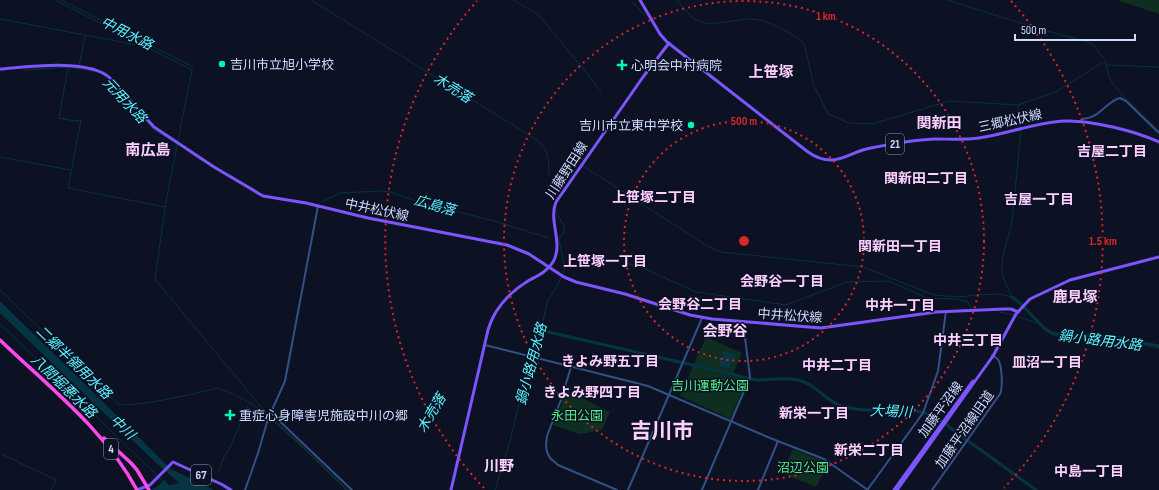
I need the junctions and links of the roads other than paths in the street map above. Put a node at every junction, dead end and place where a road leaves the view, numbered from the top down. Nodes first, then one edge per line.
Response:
1 (640, 0) edge
2 (669, 43) junction
3 (0, 69) edge
4 (1082, 122) junction
5 (1159, 133) edge
6 (1159, 142) edge
7 (318, 206) junction
8 (1159, 257) edge
9 (549, 267) junction
10 (946, 311) junction
11 (1018, 312) junction
12 (702, 318) junction
13 (743, 322) junction
14 (0, 340) edge
15 (485, 345) junction
16 (992, 355) junction
17 (571, 367) junction
18 (669, 395) junction
19 (77, 413) junction
20 (271, 414) junction
21 (731, 421) junction
22 (778, 441) junction
23 (148, 488) edge
24 (137, 490) edge
25 (231, 490) edge
26 (245, 490) edge
27 (352, 490) edge
28 (451, 490) edge
29 (617, 490) edge
30 (628, 490) edge
31 (702, 490) edge
32 (758, 490) edge
33 (868, 490) edge
34 (896, 490) edge
35 (932, 490) edge

1 - 2 main road, 三郷松伏線 / 21
2 - 4 main road, 三郷松伏線 / 21
2 - 9 main road, 川藤野田線
3 - 7 main road, 中井松伏線
4 - 5 street
4 - 6 main road, 三郷松伏線 / 21
7 - 9 main road, 中井松伏線
7 - 20 street
8 - 11 main road, 加藤平沼線
9 - 12 main road, 中井松伏線
9 - 15 main road, 川藤野田線
10 - 11 main road, 中井松伏線
10 - 13 main road, 中井松伏線
10 - 33 street
11 - 16 main road, 加藤平沼線
12 - 13 main road, 中井松伏線
12 - 18 street
13 - 21 street
14 - 19 highway, 4
15 - 17 street
15 - 28 main road, 川藤野田線
16 - 34 main road, 加藤平沼線
16 - 35 street, 加藤平沼線旧道
17 - 18 street
17 - 29 street
18 - 21 street
18 - 30 street
19 - 23 highway, 4
19 - 24 highway, 4
20 - 26 street
20 - 27 street
21 - 22 street
21 - 31 street
22 - 32 street
22 - 33 street
23 - 24 main road, 67
23 - 25 main road, 67

